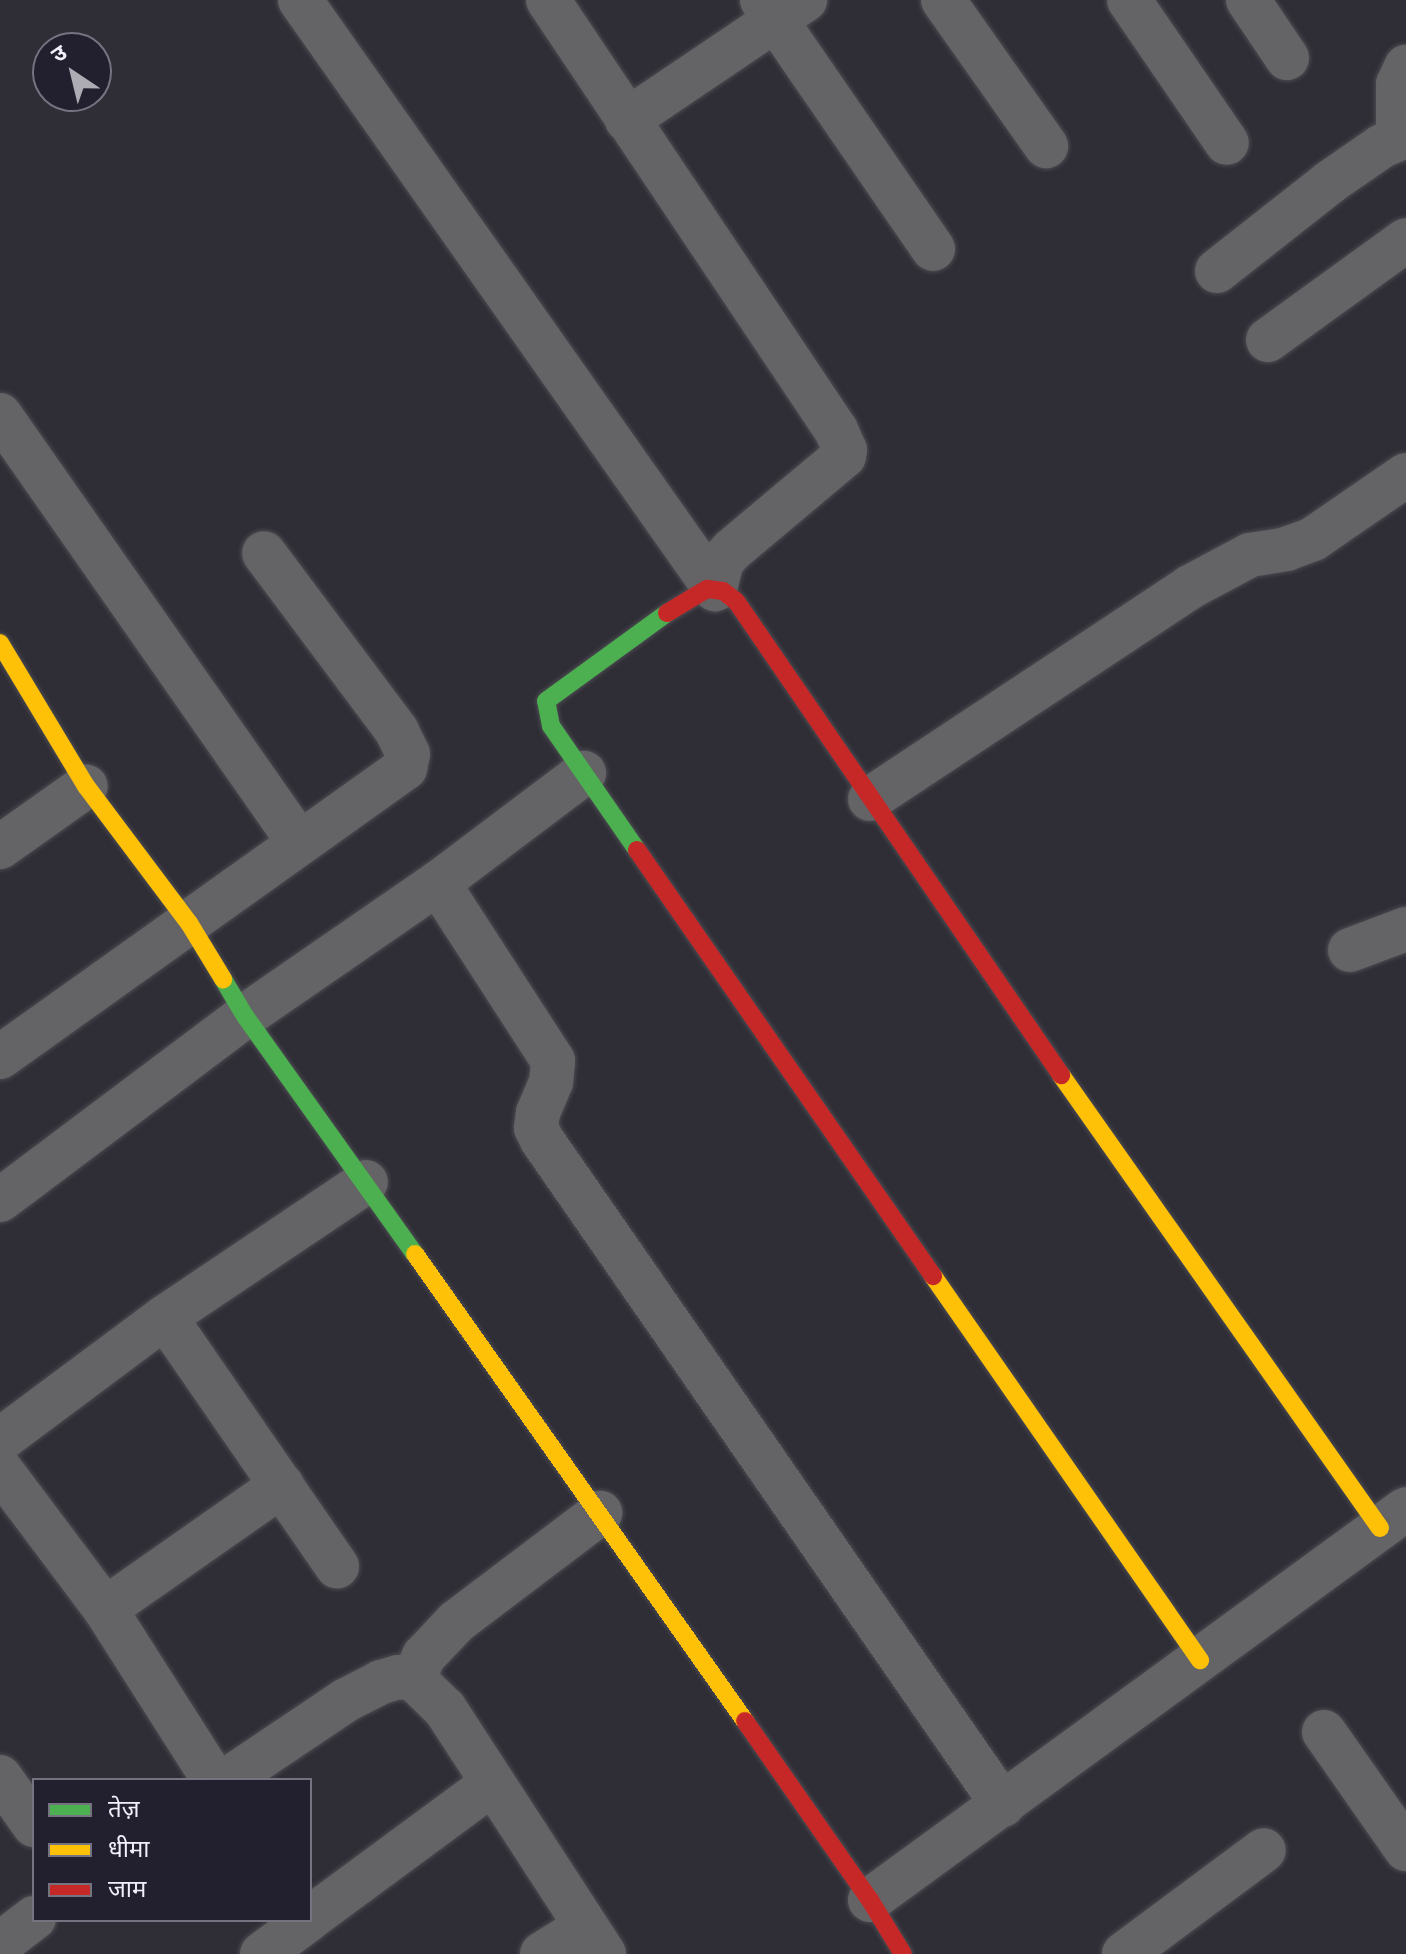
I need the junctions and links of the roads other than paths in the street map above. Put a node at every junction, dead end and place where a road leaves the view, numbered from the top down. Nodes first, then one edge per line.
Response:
1 (300, 0) edge
2 (548, 0) edge
3 (943, 0) edge
4 (1129, 0) edge
5 (1248, 0) edge
6 (781, 7) edge
7 (1287, 58) dead end
8 (1406, 67) edge
9 (627, 120) junction
10 (1402, 137) edge
11 (1227, 143) dead end
12 (1046, 146) dead end
13 (1406, 240) edge
14 (933, 249) dead end
15 (1217, 271) dead end
16 (1268, 340) dead end
17 (0, 415) edge
18 (1406, 475) edge
19 (264, 553) dead end
20 (715, 589) junction
21 (0, 643) edge
22 (584, 773) junction
23 (86, 786) junction
24 (870, 799) junction
25 (298, 841) junction
26 (0, 847) edge
27 (438, 883) junction
28 (189, 923) junction
29 (1406, 929) edge
30 (1350, 950) dead end
31 (245, 1016) junction
32 (0, 1057) edge
33 (366, 1182) junction
34 (0, 1200) edge
35 (165, 1317) junction
36 (0, 1440) edge
37 (0, 1469) edge
38 (282, 1485) junction
39 (600, 1513) junction
40 (1393, 1518) edge
41 (337, 1566) dead end
42 (105, 1609) junction
43 (1200, 1660) junction
44 (414, 1679) junction
45 (1324, 1732) dead end
46 (0, 1777) edge
47 (213, 1778) edge
48 (230, 1778) edge
49 (493, 1783) junction
50 (1003, 1805) junction
51 (32, 1822) edge
52 (1406, 1849) edge
53 (1264, 1850) dead end
54 (870, 1900) junction
55 (312, 1917) edge
56 (32, 1920) edge
57 (305, 1922) edge
58 (594, 1940) edge
59 (0, 1944) edge
60 (262, 1954) edge
61 (542, 1954) edge
62 (903, 1954) edge
63 (1124, 1954) edge

1 - 20 street
2 - 9 street
3 - 12 street
4 - 11 street
5 - 7 street
6 - 9 street
6 - 14 street
8 - 10 street
9 - 20 street
10 - 15 street
13 - 16 street
17 - 25 street
18 - 24 street
19 - 25 street
20 - 22 street
20 - 24 street
21 - 23 street
22 - 27 street
22 - 43 street
23 - 26 street
23 - 28 street
24 - 40 street
25 - 28 street
27 - 31 street
27 - 50 street
28 - 31 street
28 - 32 street
29 - 30 street
31 - 33 street
31 - 34 street
33 - 35 street
33 - 39 street
35 - 36 street
35 - 38 street
37 - 42 street
38 - 41 street
38 - 42 street
39 - 44 street
39 - 54 street
40 - 43 street
42 - 47 street
43 - 50 street
44 - 48 street
44 - 49 street
45 - 52 street
46 - 51 street
49 - 55 street
49 - 58 street
50 - 54 street
53 - 63 street
54 - 62 street
56 - 59 street
57 - 60 street
58 - 61 street

